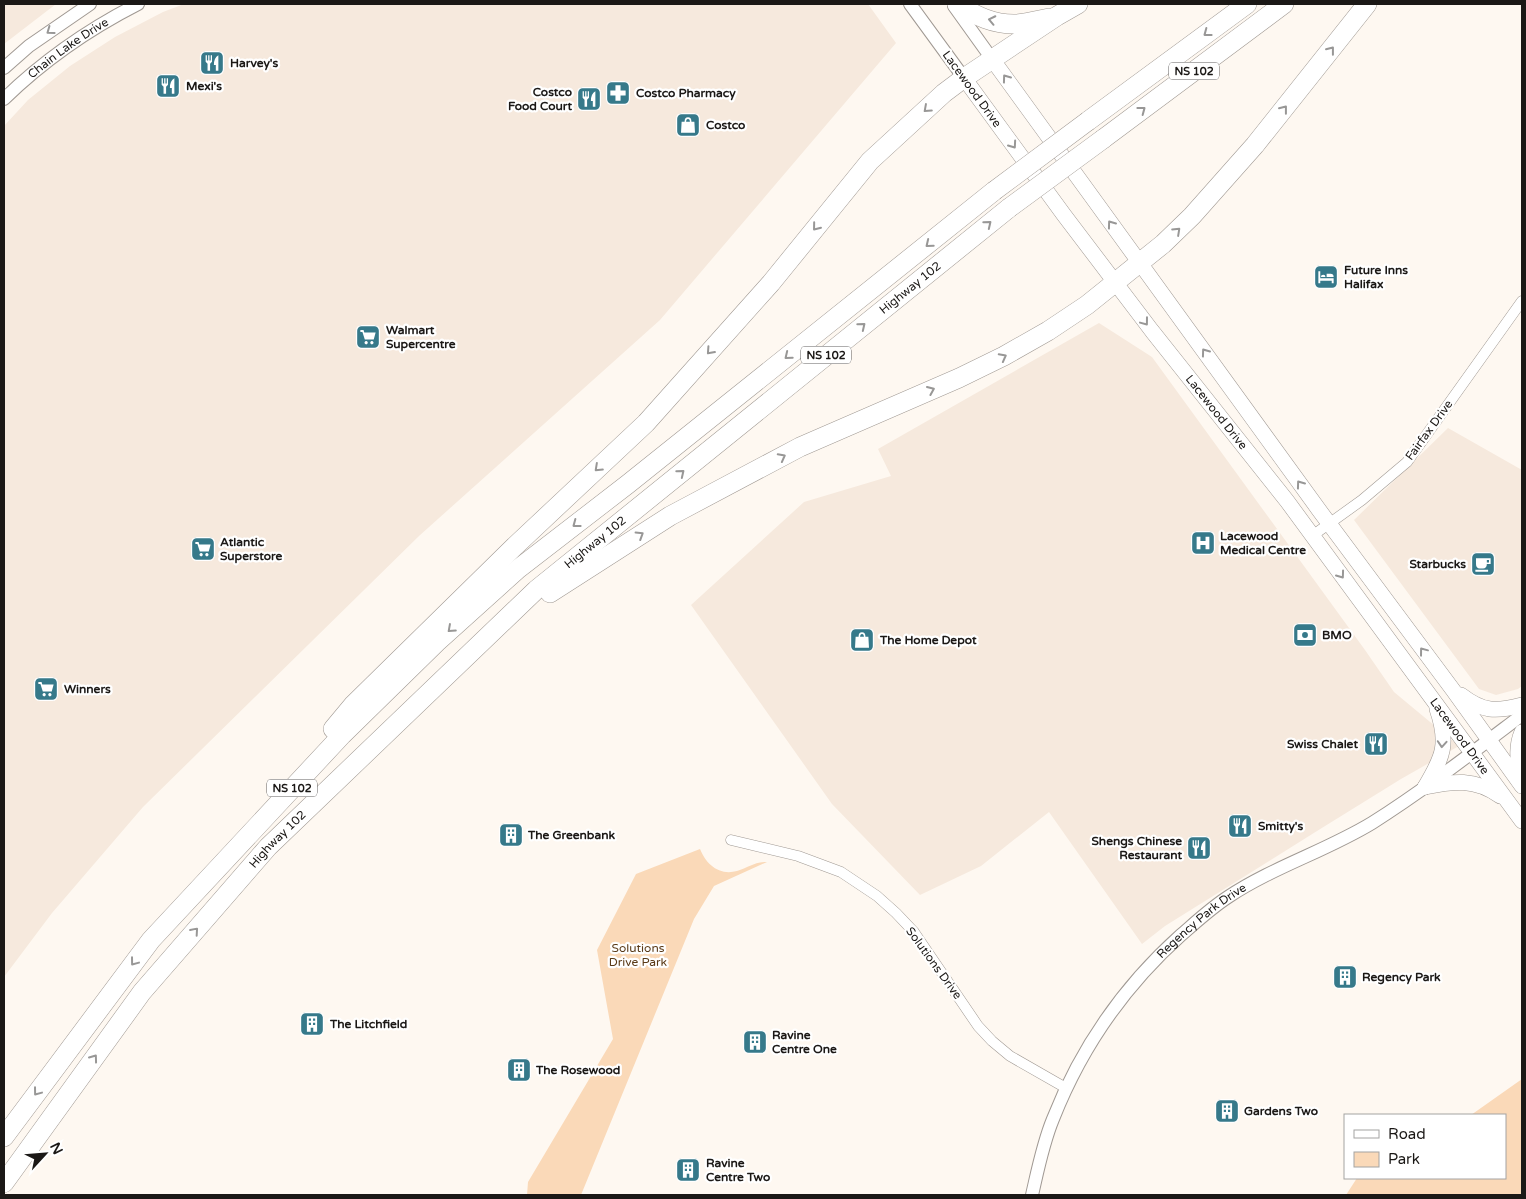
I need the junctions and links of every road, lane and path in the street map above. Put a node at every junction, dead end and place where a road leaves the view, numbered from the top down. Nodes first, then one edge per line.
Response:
1 (90, 4) edge
2 (138, 4) edge
3 (910, 4) edge
4 (952, 4) edge
5 (958, 4) edge
6 (1078, 4) edge
7 (1247, 4) edge
8 (1284, 4) edge
9 (1367, 4) edge
10 (1057, 16) junction
11 (992, 59) junction
12 (4, 68) edge
13 (964, 78) junction
14 (4, 99) edge
15 (1140, 263) junction
16 (1116, 282) junction
17 (1522, 301) edge
18 (1328, 524) junction
19 (1312, 536) junction
20 (1453, 690) junction
21 (1433, 698) junction
22 (1522, 705) edge
23 (1522, 715) edge
24 (1522, 732) edge
25 (1480, 746) junction
26 (1522, 779) edge
27 (1522, 786) edge
28 (1425, 787) junction
29 (1507, 801) junction
30 (1522, 821) edge
31 (731, 840) dead end
32 (268, 847) junction
33 (151, 940) junction
34 (1066, 1088) junction
35 (4, 1137) edge
36 (4, 1182) edge
37 (1032, 1195) edge

1 -> 12 street, Chain Lake Drive
2 - 14 street, Chain Lake Drive
3 - 13 street, Lacewood Drive
4 - 11 street, Lacewood Drive
10 -> 5 highway
6 - 10 highway
7 -> 33 highway, Highway 102 / NS 102, bridge
32 -> 8 highway, Highway 102 / NS 102, bridge
15 -> 9 highway
10 - 11 highway
11 - 13 highway
15 -> 11 main road, Lacewood Drive
13 -> 16 main road, Lacewood Drive
13 -> 33 highway
15 - 16 highway
18 -> 15 main road, Lacewood Drive
16 -> 19 main road, Lacewood Drive
32 -> 16 highway
17 - 18 street, Fairfax Drive
18 - 19 street, Fairfax Drive
20 -> 18 main road, Lacewood Drive
19 -> 21 main road, Lacewood Drive
20 - 22 main road
20 - 25 main road, Lacewood Drive
21 - 25 main road, Lacewood Drive
21 -> 28 main road
23 - 25 street, Regency Park Drive
24 - 26 main road
25 - 27 main road, Lacewood Drive
25 - 28 street, Regency Park Drive
25 - 29 main road, Lacewood Drive
28 - 29 main road
28 - 34 street, Regency Park Drive
29 - 30 main road, Lacewood Drive
31 - 34 street, Solutions Drive
36 -> 32 highway, Highway 102 / NS 102
33 -> 35 highway, Highway 102 / NS 102
34 - 37 street, Regency Park Drive

